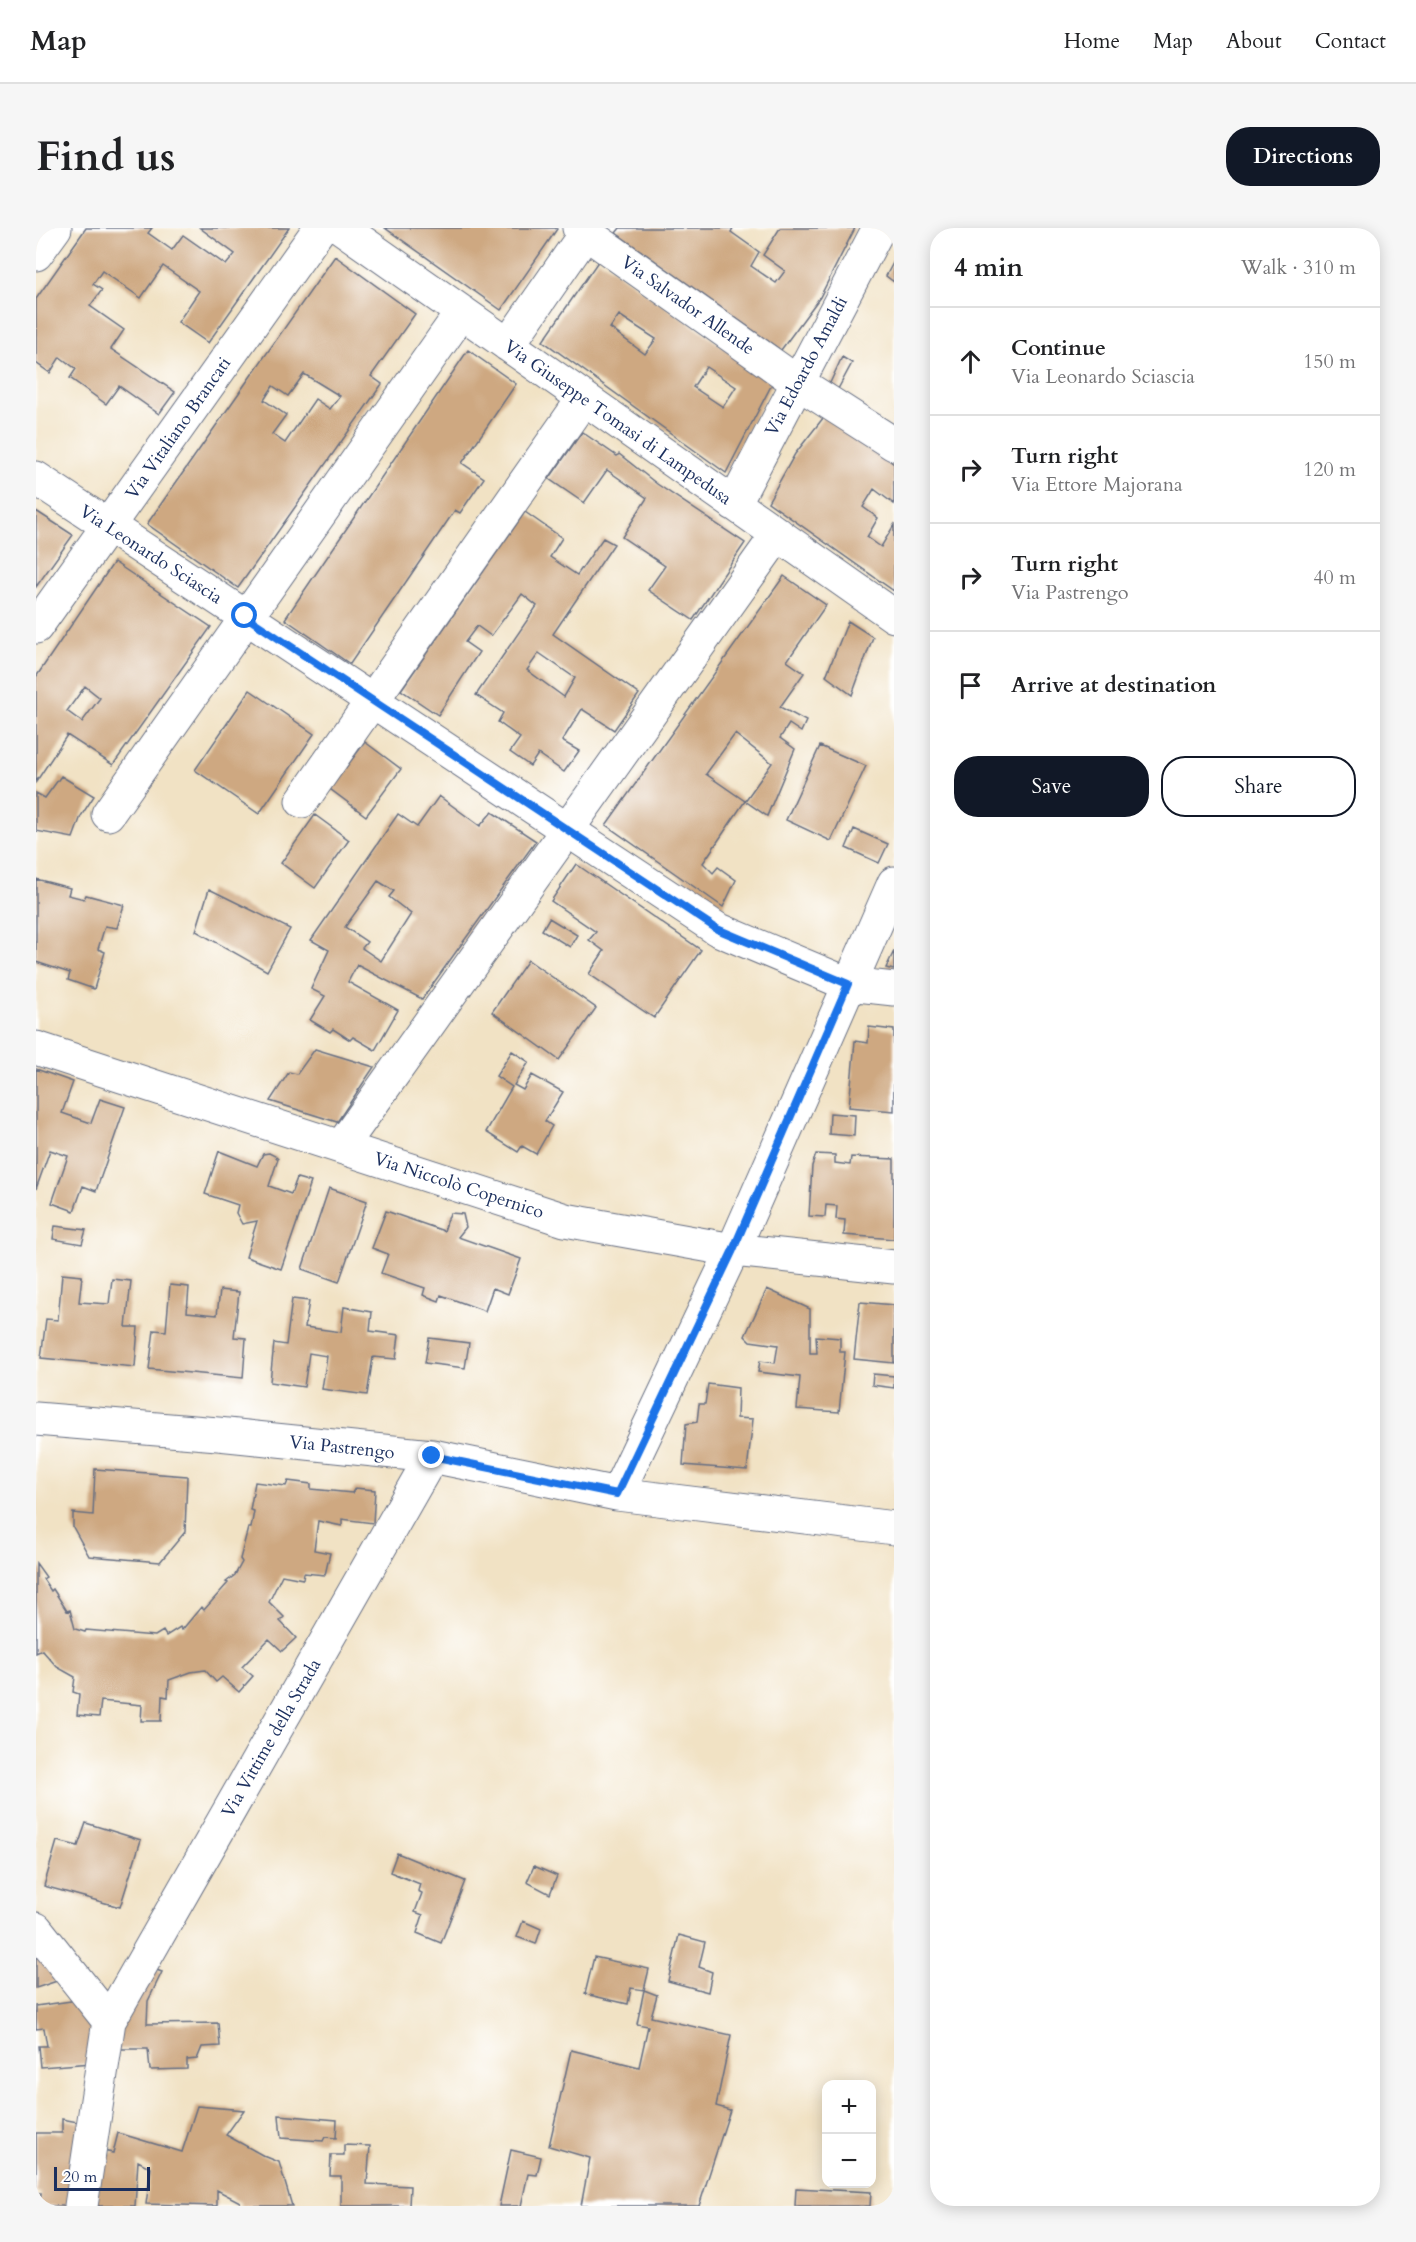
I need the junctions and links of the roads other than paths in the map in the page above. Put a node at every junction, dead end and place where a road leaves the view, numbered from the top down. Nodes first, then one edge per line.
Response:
1 (55, 228) edge
2 (320, 228) edge
3 (342, 228) edge
4 (879, 228) edge
5 (585, 230) edge
6 (36, 254) edge
7 (462, 312) junction
8 (508, 345) junction
9 (797, 382) junction
10 (584, 398) junction
11 (894, 444) edge
12 (36, 478) edge
13 (734, 504) junction
14 (109, 526) junction
15 (778, 534) junction
16 (245, 616) junction
17 (894, 616) edge
18 (36, 627) edge
19 (373, 700) junction
20 (302, 801) dead end
21 (108, 814) dead end
22 (567, 829) junction
23 (894, 883) edge
24 (848, 984) junction
25 (894, 989) edge
26 (36, 1048) edge
27 (341, 1147) junction
28 (733, 1250) junction
29 (894, 1267) edge
30 (36, 1419) edge
31 (432, 1456) junction
32 (617, 1494) junction
33 (894, 1528) edge
34 (36, 1929) edge
35 (109, 2021) junction
36 (81, 2206) edge

1 - 6 street
2 - 14 street, Via Vitaliano Brancati
3 - 7 street, Via Giuseppe Tomasi di Lampedusa
4 - 9 street, Via Edoardo Amaldi
5 - 8 street
5 - 9 street, Via Salvador Allende
7 - 8 street, Via Giuseppe Tomasi di Lampedusa
7 - 16 street
8 - 10 street, Via Giuseppe Tomasi di Lampedusa
9 - 11 street, Via Salvador Allende
9 - 13 street, Via Edoardo Amaldi
10 - 13 street, Via Giuseppe Tomasi di Lampedusa
10 - 19 street
12 - 14 street, Via Leonardo Sciascia
13 - 15 street, Via Giuseppe Tomasi di Lampedusa
14 - 16 street, Via Leonardo Sciascia
14 - 18 street, Via Vitaliano Brancati
15 - 17 street, Via Giuseppe Tomasi di Lampedusa
15 - 22 street
16 - 19 street, Via Leonardo Sciascia
16 - 21 street
19 - 20 street
19 - 22 street, Via Leonardo Sciascia
22 - 24 street, Via Leonardo Sciascia
22 - 27 street
23 - 24 street
24 - 25 street, Via Leonardo Sciascia
24 - 28 street
26 - 27 street, Via Niccolò Copernico
27 - 28 street, Via Niccolò Copernico
28 - 29 street, Via Niccolò Copernico
28 - 32 street
30 - 31 street, Via Pastrengo
31 - 32 street, Via Pastrengo
31 - 35 street, Via Vittime della Strada
32 - 33 street, Via Pastrengo
34 - 35 street
35 - 36 street

